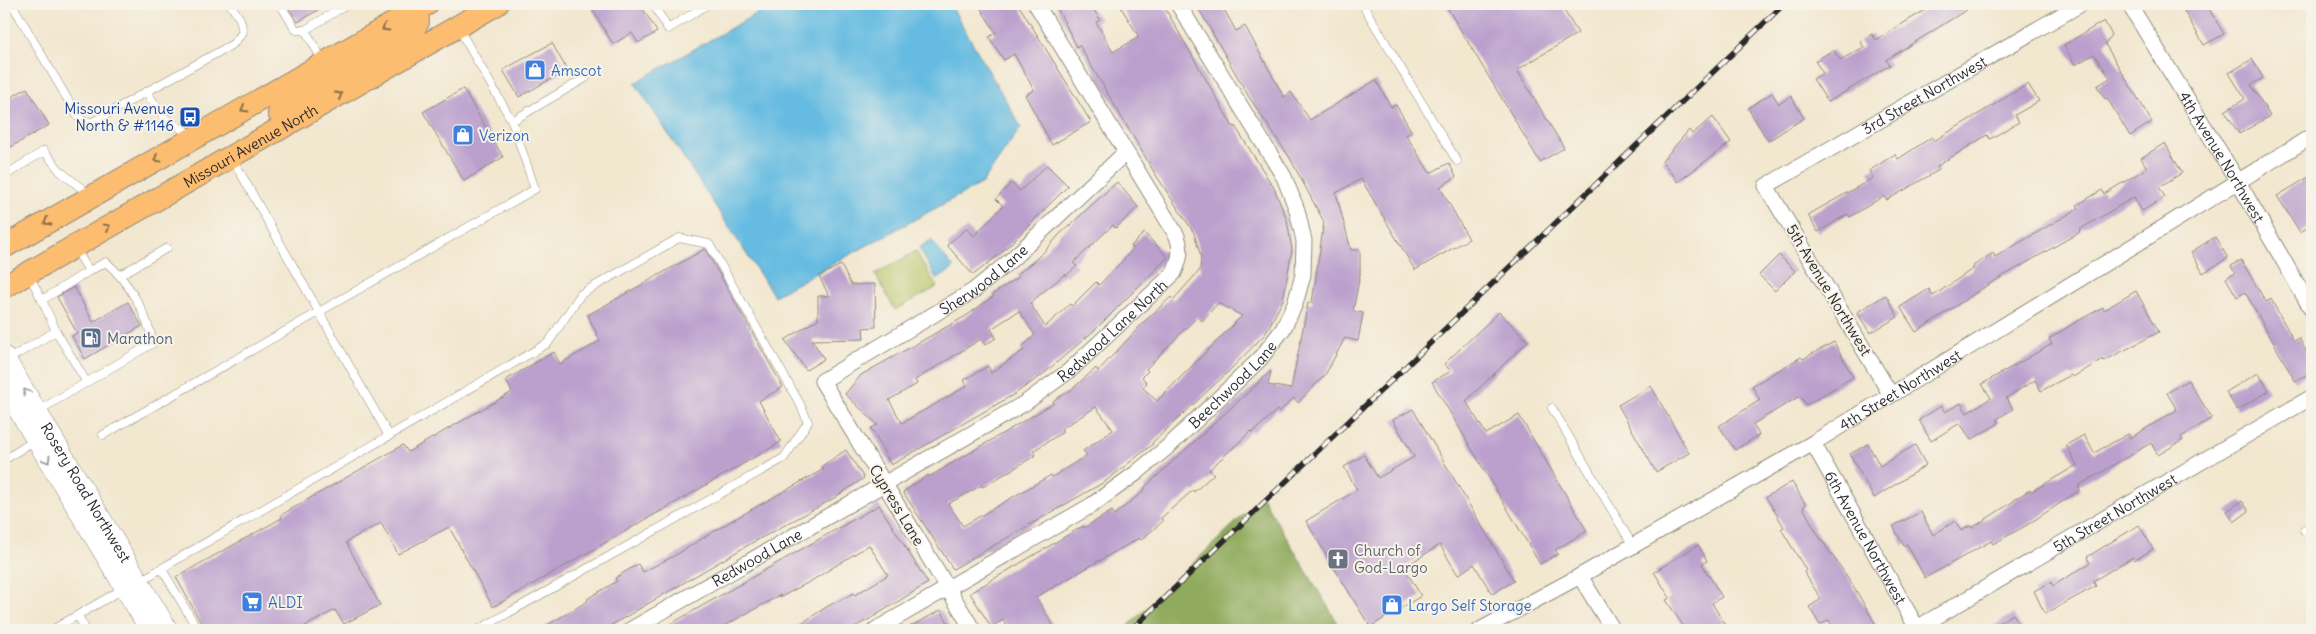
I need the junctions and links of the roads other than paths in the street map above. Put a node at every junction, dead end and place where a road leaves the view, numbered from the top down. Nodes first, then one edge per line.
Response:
1 (12, 4) edge
2 (230, 4) edge
3 (280, 4) edge
4 (348, 4) edge
5 (459, 4) edge
6 (497, 4) edge
7 (653, 4) edge
8 (708, 4) edge
9 (1036, 4) edge
10 (1178, 4) edge
11 (1366, 4) edge
12 (2081, 4) edge
13 (2129, 4) edge
14 (419, 6) edge
15 (458, 26) junction
16 (305, 30) junction
17 (324, 63) junction
18 (587, 78) dead end
19 (147, 94) junction
20 (512, 121) junction
21 (272, 133) junction
22 (2312, 136) edge
23 (194, 138) junction
24 (1125, 152) junction
25 (231, 156) junction
26 (1457, 161) dead end
27 (4, 176) edge
28 (2237, 180) junction
29 (1766, 186) joint
30 (91, 196) junction
31 (74, 246) junction
32 (4, 247) edge
33 (167, 248) dead end
34 (89, 270) junction
35 (28, 273) junction
36 (120, 275) junction
37 (4, 287) edge
38 (42, 300) junction
39 (2312, 310) edge
40 (318, 312) junction
41 (56, 331) junction
42 (6, 358) edge
43 (822, 381) joint
44 (86, 383) junction
45 (4, 388) edge
46 (1891, 395) junction
47 (2312, 397) edge
48 (1552, 408) dead end
49 (38, 411) junction
50 (103, 435) dead end
51 (389, 436) junction
52 (35, 440) junction
53 (1813, 443) junction
54 (4, 460) edge
55 (885, 484) junction
56 (68, 497) junction
57 (2312, 525) edge
58 (2304, 530) dead end
59 (1633, 546) junction
60 (162, 568) junction
61 (1580, 576) junction
62 (140, 581) junction
63 (123, 589) junction
64 (948, 589) junction
65 (78, 616) junction
66 (1917, 629) edge
67 (52, 630) edge
68 (86, 630) edge
69 (149, 630) edge
70 (169, 630) edge
71 (198, 630) edge
72 (478, 630) edge
73 (630, 630) edge
74 (875, 630) edge
75 (973, 630) edge
76 (1480, 630) edge
77 (1613, 630) edge

1 - 19 lane
2 - 19 lane
3 - 16 lane
4 - 16 lane
5 - 15 main road
6 - 15 main road, Missouri Avenue North
7 - 8 lane
9 - 24 street, Redwood Lane North
10 - 64 street, Beechwood Lane
11 - 26 lane
12 - 29 street, 3rd Street Northwest
13 - 28 street, 4th Avenue Northwest
14 -> 17 main road
14 - 21 main road
15 - 20 lane
21 -> 15 main road, Missouri Avenue North
16 - 17 lane
17 -> 23 main road
18 - 20 lane
19 - 23 lane
20 - 40 lane
21 - 25 main road, Missouri Avenue North
22 - 28 street, 4th Street Northwest
23 -> 30 main road
24 - 43 street, Sherwood Lane
24 - 55 street, Redwood Lane North
31 -> 25 main road, Missouri Avenue North
25 - 40 lane
27 - 30 lane
28 - 39 street, 4th Avenue Northwest
28 - 46 street, 4th Street Northwest
29 - 46 street, 5th Avenue Northwest
30 -> 32 main road
31 - 34 lane
31 - 35 main road, Missouri Avenue North
33 - 36 lane
34 - 36 lane
34 - 38 lane
35 - 37 main road, Missouri Avenue North
35 - 38 lane
36 - 44 lane
38 - 41 lane
40 - 50 lane
40 - 51 lane
41 - 42 lane
41 - 44 lane
49 -> 42 street, Rosery Road Northwest
43 - 55 street, Cypress Lane
44 - 49 lane
45 - 52 street, Rosery Road Northwest
46 - 53 street, 4th Street Northwest
47 - 66 street, 5th Street Northwest
48 - 59 lane
49 - 62 street, Rosery Road Northwest
51 - 60 lane
51 - 72 lane
52 - 54 lane
52 -> 56 street, Rosery Road Northwest
53 - 59 street, 4th Street Northwest
53 - 66 street, 6th Avenue Northwest
55 - 64 street, Cypress Lane
55 - 73 street, Redwood Lane
56 - 62 street
56 - 63 street, Rosery Road Northwest
57 - 58 lane
59 - 61 street, 4th Street Northwest
60 - 62 lane
60 - 71 lane
61 - 76 street, 4th Street Northwest
61 - 77 street
62 - 70 street, Rosery Road Northwest
63 - 65 lane
63 - 69 street, Rosery Road Northwest
64 - 74 street, Beechwood Lane
64 - 75 street, Cypress Lane
65 - 67 lane
65 - 68 lane

